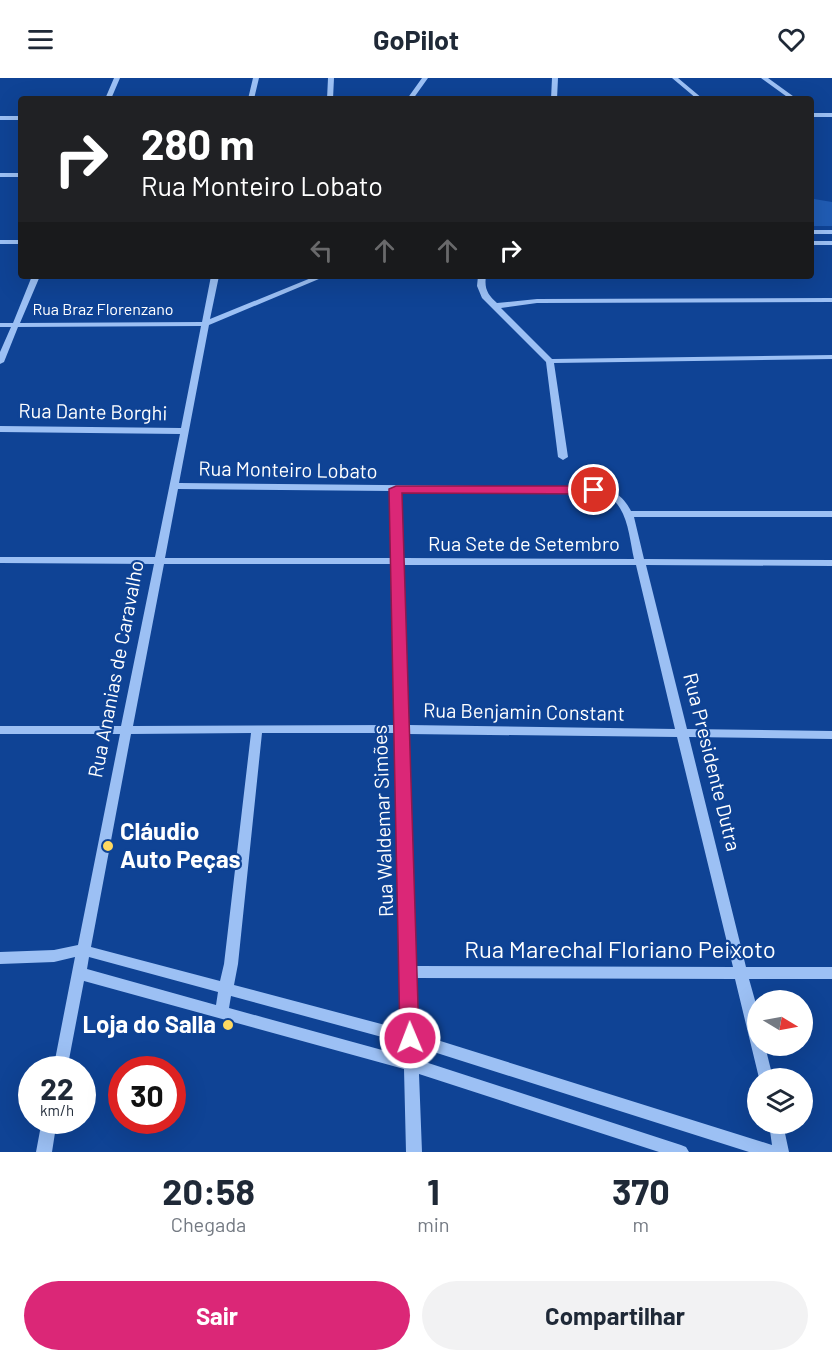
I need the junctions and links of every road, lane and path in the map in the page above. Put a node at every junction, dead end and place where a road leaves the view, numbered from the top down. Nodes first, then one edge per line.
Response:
1 (117, 78) edge
2 (256, 78) edge
3 (331, 78) edge
4 (425, 78) edge
5 (555, 78) edge
6 (675, 78) edge
7 (764, 78) edge
8 (109, 96) edge
9 (252, 96) edge
10 (330, 96) edge
11 (412, 96) edge
12 (554, 96) edge
13 (696, 96) edge
14 (790, 96) edge
15 (814, 114) edge
16 (832, 116) edge
17 (0, 118) edge
18 (18, 118) edge
19 (0, 175) edge
20 (18, 175) edge
21 (814, 232) edge
22 (832, 232) edge
23 (0, 242) edge
24 (18, 242) edge
25 (814, 243) edge
26 (832, 243) edge
27 (35, 279) edge
28 (214, 279) edge
29 (315, 279) edge
30 (482, 279) edge
31 (832, 300) edge
32 (495, 306) junction
33 (16, 324) junction
34 (206, 324) junction
35 (0, 325) edge
36 (832, 357) edge
37 (0, 362) edge
38 (549, 362) junction
39 (0, 429) edge
40 (185, 431) junction
41 (563, 457) dead end
42 (174, 486) junction
43 (396, 489) junction
44 (616, 495) joint
45 (628, 513) junction
46 (832, 514) edge
47 (0, 560) edge
48 (159, 560) junction
49 (399, 562) junction
50 (641, 563) junction
51 (832, 563) edge
52 (0, 730) edge
53 (125, 730) junction
54 (258, 730) junction
55 (401, 730) junction
56 (684, 735) junction
57 (832, 735) edge
58 (82, 950) junction
59 (0, 958) edge
60 (408, 972) junction
61 (78, 973) junction
62 (741, 973) junction
63 (832, 973) edge
64 (226, 987) junction
65 (747, 998) edge
66 (221, 1012) junction
67 (410, 1038) junction
68 (63, 1056) edge
69 (410, 1064) junction
70 (47, 1134) edge
71 (778, 1134) edge
72 (44, 1152) edge
73 (414, 1152) edge
74 (681, 1152) edge
75 (772, 1152) edge
76 (781, 1152) edge

1 - 8 street
2 - 9 street
3 - 10 street
4 - 11 street
5 - 12 street
6 - 13 street
7 - 14 street
15 - 16 street
17 - 18 street
19 - 20 street
21 - 22 street
23 - 24 street
25 - 26 street
27 - 33 street
28 - 34 street, Rua Ananias de Caravalho
29 - 34 street
30 - 32 street
31 - 32 street
32 - 38 street
33 - 34 street, Rua Braz Florenzano
33 - 35 street, Rua Braz Florenzano
33 - 37 street
34 - 40 street, Rua Ananias de Caravalho
36 - 38 street
38 - 41 street
39 - 40 street, Rua Dante Borghi
40 - 42 street, Rua Ananias de Caravalho
42 - 43 street, Rua Monteiro Lobato
42 - 48 street, Rua Ananias de Caravalho
43 - 44 street, Rua Monteiro Lobato
43 - 49 street, Rua Waldemar Simões
44 - 45 street, Rua Presidente Dutra
45 - 46 street
45 - 50 street, Rua Presidente Dutra
47 - 48 street, Rua Sete de Setembro
48 - 49 street, Rua Sete de Setembro
48 - 53 street, Rua Ananias de Caravalho
49 - 50 street, Rua Sete de Setembro
49 - 55 street, Rua Waldemar Simões
50 - 51 street, Rua Sete de Setembro
50 - 56 street, Rua Presidente Dutra
52 - 53 street, Rua Benjamin Constant
53 - 54 street, Rua Benjamin Constant
53 - 58 street, Rua Ananias de Caravalho
54 - 55 street, Rua Benjamin Constant
54 - 64 street
55 - 56 street, Rua Benjamin Constant
55 - 60 street, Rua Waldemar Simões
56 - 57 street, Rua Benjamin Constant
56 - 62 street, Rua Presidente Dutra
58 - 59 street
58 - 61 street, Rua Ananias de Caravalho
58 - 64 street
60 - 62 street, Rua Marechal Floriano Peixoto
60 - 67 street, Rua Waldemar Simões
61 - 66 street
61 - 68 street, Rua Ananias de Caravalho
62 - 63 street, Rua Marechal Floriano Peixoto
62 - 65 street, Rua Presidente Dutra
64 - 66 street
64 - 67 street
66 - 69 street
67 - 69 street, Rua Waldemar Simões
67 - 75 street
69 - 73 street, Rua Waldemar Simões
69 - 74 street
70 - 72 street
71 - 76 street

